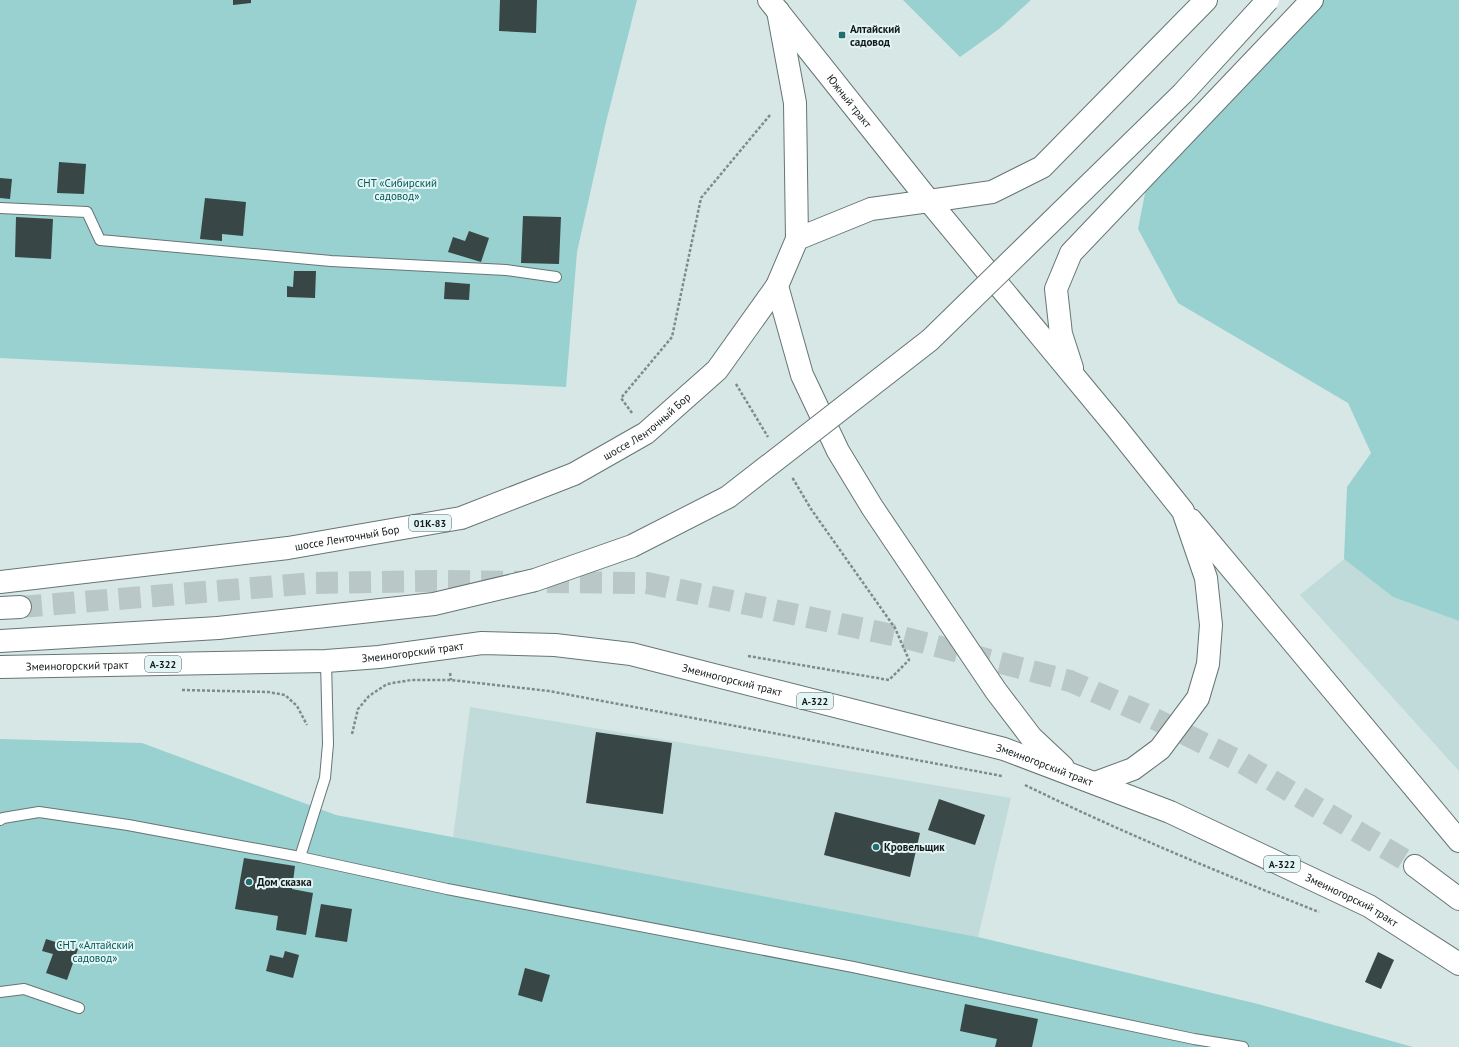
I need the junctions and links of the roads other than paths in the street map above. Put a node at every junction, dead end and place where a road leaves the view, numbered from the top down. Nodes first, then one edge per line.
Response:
1 (1206, 0) edge
2 (1268, 0) edge
3 (1312, 0) edge
4 (774, 6) edge
5 (929, 201) junction
6 (0, 208) edge
7 (797, 239) junction
8 (556, 277) dead end
9 (777, 286) junction
10 (1075, 378) junction
11 (1183, 511) junction
12 (0, 582) edge
13 (0, 641) edge
14 (326, 661) junction
15 (0, 667) edge
16 (1070, 774) junction
17 (1095, 783) junction
18 (0, 820) edge
19 (1459, 841) edge
20 (300, 857) junction
21 (1415, 866) tunnel mouth
22 (1459, 899) edge
23 (1459, 964) edge
24 (0, 992) edge
25 (79, 1008) dead end
26 (1243, 1047) edge

1 - 5 main road
2 - 13 main road, bridge
3 - 10 main road
4 - 5 main road, Южный тракт
4 - 7 main road
5 - 7 main road
5 - 10 main road, Южный тракт
6 - 8 lane
7 - 9 main road, шоссе Ленточный Бор
9 - 12 main road, шоссе Ленточный Бор / 01К-83
9 - 16 main road
10 - 11 main road, Южный тракт
11 - 17 main road
11 - 19 main road, Южный тракт
14 - 15 main road, Змеиногорский тракт / А-322
14 - 16 main road, Змеиногорский тракт / А-322
14 - 20 lane
16 - 17 main road, Змеиногорский тракт / А-322
17 - 23 main road, Змеиногорский тракт / А-322
18 - 20 lane
20 - 26 lane
21 - 22 main road
24 - 25 lane

